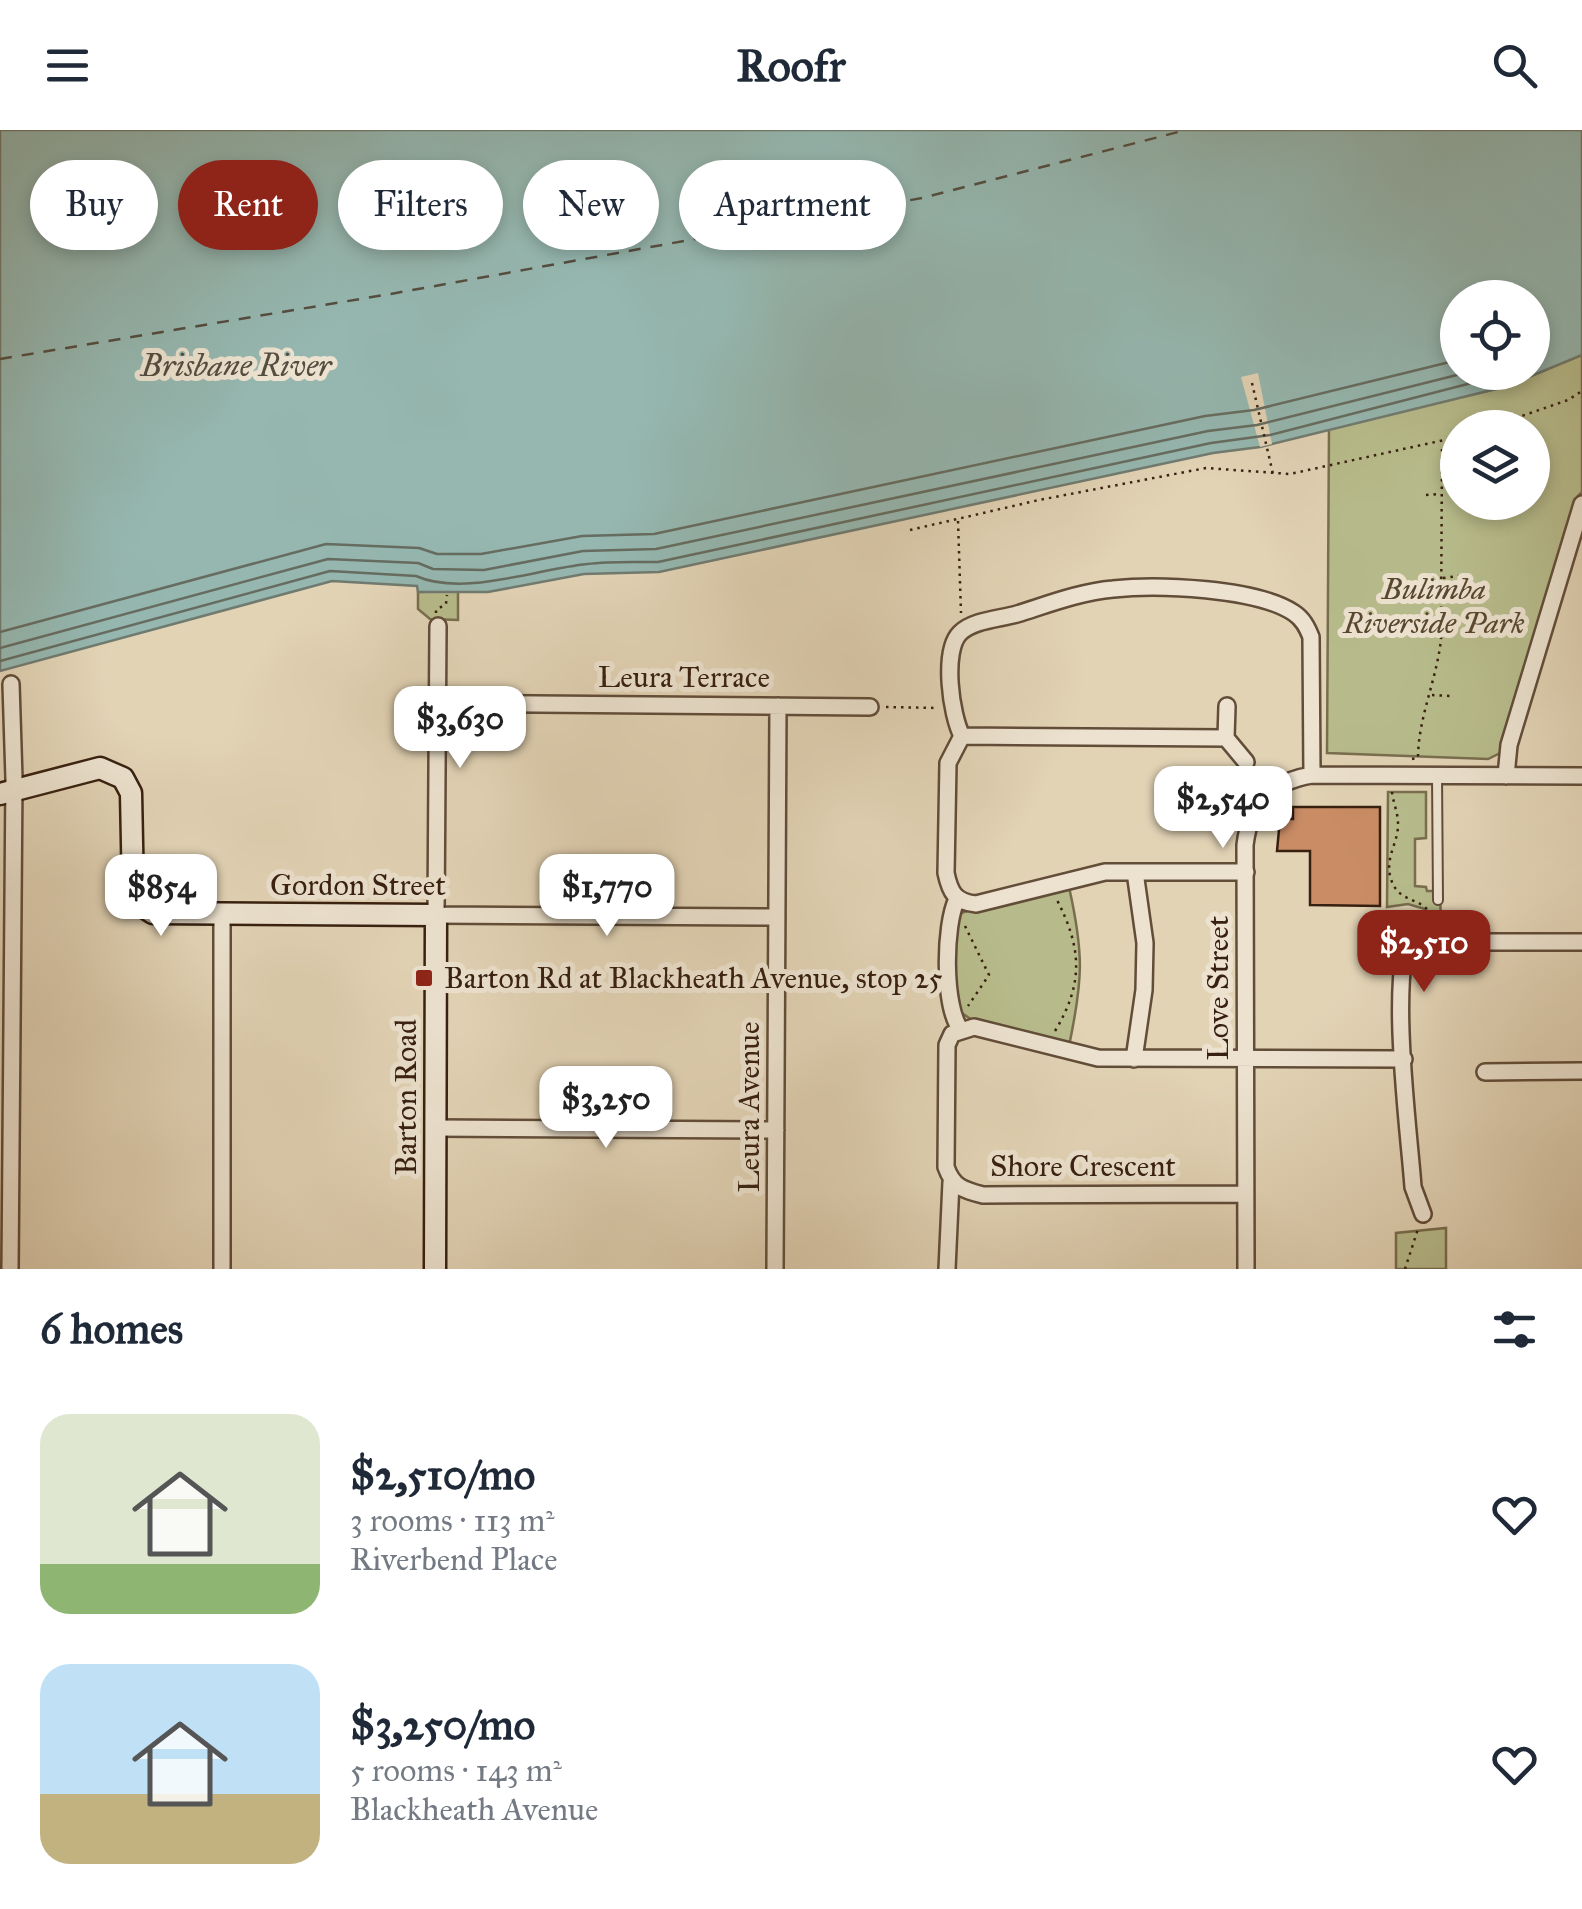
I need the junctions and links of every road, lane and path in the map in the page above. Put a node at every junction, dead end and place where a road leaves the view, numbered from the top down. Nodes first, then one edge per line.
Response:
1 (1252, 382) dead end
2 (1582, 390) edge
3 (1539, 410) edge
4 (1440, 442) edge
5 (1274, 475) junction
6 (1426, 494) dead end
7 (1440, 494) edge
8 (1582, 504) edge
9 (958, 520) junction
10 (1442, 520) edge
11 (910, 530) dead end
12 (1465, 576) dead end
13 (1441, 578) junction
14 (447, 595) dead end
15 (438, 620) joint
16 (962, 630) junction
17 (11, 684) dead end
18 (1430, 695) junction
19 (1450, 696) dead end
20 (438, 703) junction
21 (778, 706) junction
22 (1227, 706) dead end
23 (870, 707) joint
24 (952, 708) junction
25 (962, 736) junction
26 (1226, 738) junction
27 (1246, 762) dead end
28 (1411, 774) junction
29 (1312, 775) junction
30 (1390, 775) junction
31 (1437, 775) junction
32 (1506, 776) junction
33 (1582, 776) edge
34 (6, 792) edge
35 (1135, 872) junction
36 (1246, 872) junction
37 (1048, 884) junction
38 (958, 900) junction
39 (1438, 900) dead end
40 (222, 915) junction
41 (436, 915) junction
42 (950, 916) junction
43 (777, 917) junction
44 (1415, 920) dead end
45 (1485, 942) joint
46 (1582, 942) edge
47 (1440, 945) junction
48 (1403, 961) junction
49 (958, 1027) junction
50 (1049, 1046) junction
51 (1134, 1059) junction
52 (1246, 1059) junction
53 (1404, 1059) junction
54 (1582, 1071) edge
55 (1485, 1072) dead end
56 (436, 1128) junction
57 (776, 1130) junction
58 (951, 1182) junction
59 (1245, 1194) junction
60 (1423, 1214) joint
61 (10, 1269) edge
62 (222, 1269) edge
63 (435, 1269) edge
64 (775, 1269) edge
65 (947, 1269) edge
66 (1246, 1269) edge
67 (1405, 1269) edge

1 - 5 path
2 - 3 path
4 - 5 path
5 - 9 path
6 - 7 path
8 - 32 street
9 - 11 path
9 - 16 path
10 - 13 path
12 - 13 path
13 - 18 path
14 - 15 path
15 - 20 street, Barton Road
16 - 24 street
16 - 29 street
17 - 34 street
18 - 19 path
18 - 28 path
20 - 21 street, Leura Terrace
20 - 41 street, Barton Road
21 - 23 street, Leura Terrace
21 - 43 street, Leura Avenue
22 - 26 street
23 - 24 path
24 - 25 street
25 - 26 street
25 - 38 street
26 - 27 street
28 - 30 street, Love Street
28 - 31 street, Love Street
29 - 30 street, Love Street
29 - 36 street, Love Street
30 - 47 path
31 - 32 street, Love Street
31 - 39 lane
32 - 33 street, Love Street
34 - 40 street, Gordon Street
34 - 61 street
35 - 36 street
35 - 37 street
35 - 51 street
36 - 52 street, Love Street
37 - 38 street
37 - 50 path
38 - 42 street
40 - 41 street, Gordon Street
40 - 62 street
41 - 43 street, Gordon Street
41 - 56 street, Barton Road
42 - 49 street
42 - 49 path
43 - 57 street, Leura Avenue
44 - 48 street
45 - 46 street
45 - 47 path
47 - 48 path
48 - 53 street
49 - 50 street
49 - 58 street, Shore Crescent
50 - 51 street
51 - 52 street
52 - 53 street
52 - 59 street, Love Street
53 - 60 street
54 - 55 street
56 - 57 street
56 - 63 street, Barton Road
57 - 64 street, Leura Avenue
58 - 59 street, Shore Crescent
58 - 65 street
59 - 66 street, Love Street
60 - 67 path

